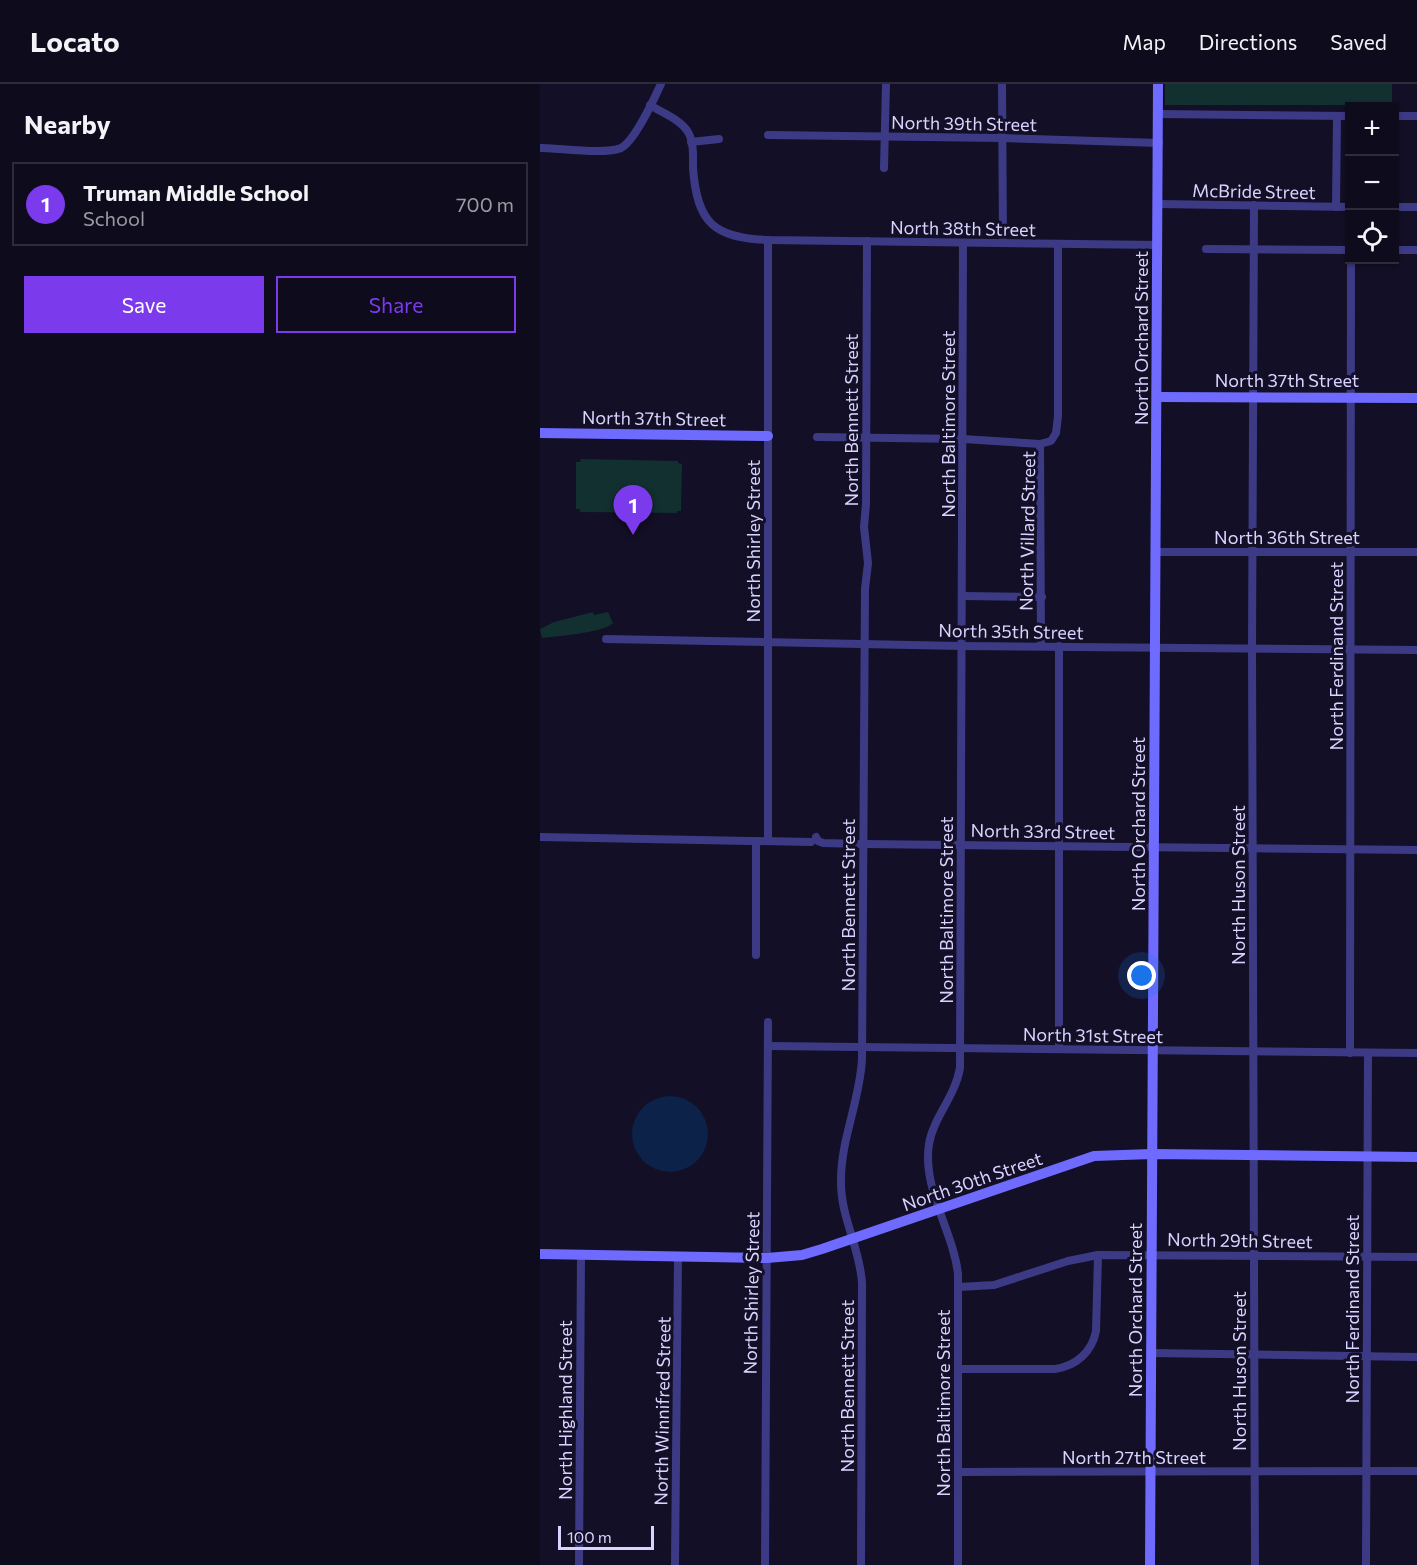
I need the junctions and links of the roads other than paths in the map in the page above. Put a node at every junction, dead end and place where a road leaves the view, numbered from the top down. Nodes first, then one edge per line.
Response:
1 (661, 84) edge
2 (886, 84) edge
3 (1002, 84) edge
4 (1158, 84) edge
5 (650, 105) junction
6 (1158, 114) junction
7 (1337, 116) junction
8 (1345, 116) edge
9 (1399, 116) edge
10 (1417, 116) edge
11 (768, 135) dead end
12 (885, 138) junction
13 (1002, 138) junction
14 (719, 139) dead end
15 (691, 142) junction
16 (1159, 143) junction
17 (540, 148) edge
18 (884, 168) dead end
19 (1158, 204) junction
20 (1254, 205) junction
21 (1336, 207) junction
22 (1345, 207) edge
23 (1399, 207) edge
24 (1417, 207) edge
25 (768, 240) junction
26 (867, 241) junction
27 (963, 243) junction
28 (1003, 243) junction
29 (1058, 244) junction
30 (1158, 245) junction
31 (1255, 248) junction
32 (1206, 249) dead end
33 (1345, 250) edge
34 (1399, 250) edge
35 (1417, 250) edge
36 (1351, 264) edge
37 (1158, 397) junction
38 (1254, 397) junction
39 (1351, 397) junction
40 (1417, 398) edge
41 (540, 433) edge
42 (768, 436) junction
43 (817, 437) dead end
44 (866, 438) junction
45 (963, 439) junction
46 (1040, 444) junction
47 (1351, 551) junction
48 (1157, 552) junction
49 (1253, 552) junction
50 (1417, 552) edge
51 (962, 596) junction
52 (1042, 597) junction
53 (606, 639) dead end
54 (768, 642) junction
55 (865, 643) junction
56 (961, 646) junction
57 (1041, 646) junction
58 (1059, 646) junction
59 (1155, 648) junction
60 (1252, 650) junction
61 (1351, 650) junction
62 (1417, 650) edge
63 (540, 837) edge
64 (756, 841) junction
65 (768, 842) junction
66 (863, 844) junction
67 (962, 845) junction
68 (1059, 847) junction
69 (1155, 847) junction
70 (1351, 849) junction
71 (1253, 850) junction
72 (1417, 850) edge
73 (756, 954) dead end
74 (768, 1022) dead end
75 (768, 1046) junction
76 (863, 1047) junction
77 (960, 1048) junction
78 (1059, 1049) junction
79 (1153, 1050) junction
80 (1254, 1052) junction
81 (1350, 1053) junction
82 (1368, 1053) junction
83 (1417, 1053) edge
84 (1152, 1154) junction
85 (1254, 1156) junction
86 (1368, 1157) junction
87 (1417, 1157) edge
88 (940, 1209) junction
89 (853, 1239) junction
90 (540, 1254) edge
91 (1098, 1254) junction
92 (1152, 1254) junction
93 (581, 1255) junction
94 (678, 1256) junction
95 (1254, 1256) junction
96 (1366, 1256) junction
97 (1417, 1257) edge
98 (767, 1258) junction
99 (959, 1287) junction
100 (1151, 1353) junction
101 (1254, 1355) junction
102 (1366, 1357) junction
103 (1417, 1357) edge
104 (959, 1369) junction
105 (958, 1472) junction
106 (1151, 1472) junction
107 (1255, 1472) junction
108 (1366, 1472) junction
109 (1417, 1472) edge
110 (579, 1565) edge
111 (675, 1565) edge
112 (765, 1565) edge
113 (861, 1565) edge
114 (958, 1565) edge
115 (1150, 1565) edge
116 (1255, 1565) edge
117 (1366, 1565) edge

1 - 5 street
2 - 12 street
3 - 13 street
4 - 6 street, North Orchard Street
5 - 15 street
5 - 17 street
6 - 7 street
6 - 16 street, North Orchard Street
7 - 8 street
7 - 21 street
9 - 10 street
11 - 12 street, North 39th Street
12 - 13 street, North 39th Street
12 - 18 street
13 - 16 street, North 39th Street
13 - 28 street
14 - 15 street
15 - 25 street
16 - 19 street, North Orchard Street
19 - 20 street, McBride Street
19 - 30 street, North Orchard Street
20 - 21 street, McBride Street
20 - 31 street, North Huson Street
21 - 22 street, McBride Street
23 - 24 street
25 - 26 street, North 38th Street
25 - 42 street, North Shirley Street
26 - 27 street, North 38th Street
26 - 44 street, North Bennett Street
27 - 28 street, North 38th Street
27 - 45 street, North Baltimore Street
28 - 29 street, North 38th Street
29 - 30 street, North 38th Street
29 - 46 street, North Villard Street
30 - 37 street, North Orchard Street
31 - 32 street
31 - 33 street
31 - 38 street, North Huson Street
34 - 35 street
36 - 39 street, North Ferdinand Street
37 - 38 street, North 37th Street
37 - 48 street, North Orchard Street
38 - 39 street, North 37th Street
38 - 49 street, North Huson Street
39 - 40 street, North 37th Street
39 - 47 street, North Ferdinand Street
41 - 42 street, North 37th Street
42 - 54 street, North Shirley Street
43 - 44 street
44 - 45 street
44 - 55 street, North Bennett Street
45 - 46 street
45 - 51 street, North Baltimore Street
46 - 52 street, North Villard Street
47 - 49 street, North 36th Street
47 - 50 street, North 36th Street
47 - 61 street, North Ferdinand Street
48 - 49 street, North 36th Street
48 - 59 street, North Orchard Street
49 - 60 street, North Huson Street
51 - 52 street
51 - 56 street, North Baltimore Street
52 - 57 street, North Villard Street
53 - 54 street, North 35th Street
54 - 55 street, North 35th Street
54 - 65 street, North Shirley Street
55 - 56 street, North 35th Street
55 - 66 street, North Bennett Street
56 - 57 street, North 35th Street
56 - 67 street, North Baltimore Street
57 - 58 street, North 35th Street
58 - 59 street, North 35th Street
58 - 68 street
59 - 60 street, North 35th Street
59 - 69 street, North Orchard Street
60 - 61 street, North 35th Street
60 - 71 street, North Huson Street
61 - 62 street, North 35th Street
61 - 70 street, North Ferdinand Street
63 - 64 street, North 33rd Street
64 - 65 street, North 33rd Street
64 - 73 street
65 - 66 street, North 33rd Street
66 - 67 street, North 33rd Street
66 - 76 street, North Bennett Street
67 - 68 street, North 33rd Street
67 - 77 street, North Baltimore Street
68 - 69 street, North 33rd Street
68 - 78 street
69 - 71 street, North 33rd Street
69 - 79 street, North Orchard Street
70 - 71 street, North 33rd Street
70 - 72 street, North 33rd Street
70 - 81 street, North Ferdinand Street
71 - 80 street, North Huson Street
74 - 75 street, North Shirley Street
75 - 76 street, North 31st Street
75 - 98 street, North Shirley Street
76 - 77 street, North 31st Street
76 - 89 street, North Bennett Street
77 - 78 street, North 31st Street
77 - 88 street, North Baltimore Street
78 - 79 street, North 31st Street
79 - 80 street, North 31st Street
79 - 84 street, North Orchard Street
80 - 81 street, North 31st Street
80 - 85 street, North Huson Street
81 - 82 street, North 31st Street
82 - 83 street, North 31st Street
82 - 86 street, North Ferdinand Street
84 - 85 street, North 30th Street
84 - 88 street, North 30th Street
84 - 92 street, North Orchard Street
85 - 86 street, North 30th Street
85 - 95 street, North Huson Street
86 - 87 street, North 30th Street
86 - 96 street, North Ferdinand Street
88 - 89 street, North 30th Street
88 - 99 street, North Baltimore Street
89 - 98 street, North 30th Street
89 - 113 street, North Bennett Street
90 - 93 street, North 30th Street
91 - 92 street, North 29th Street
91 - 99 street, North 29th Street
91 - 104 street
92 - 95 street, North 29th Street
92 - 100 street, North Orchard Street
93 - 94 street, North 30th Street
93 - 110 street, North Highland Street
94 - 98 street, North 30th Street
94 - 111 street, North Winnifred Street
95 - 96 street, North 29th Street
95 - 101 street, North Huson Street
96 - 97 street, North 29th Street
96 - 102 street, North Ferdinand Street
98 - 112 street, North Shirley Street
99 - 104 street, North Baltimore Street
100 - 101 street
100 - 106 street, North Orchard Street
101 - 102 street
101 - 107 street, North Huson Street
102 - 103 street
102 - 108 street, North Ferdinand Street
104 - 105 street, North Baltimore Street
105 - 106 street, North 27th Street
105 - 114 street, North Baltimore Street
106 - 107 street, North 27th Street
106 - 115 street, North Orchard Street
107 - 108 street, North 27th Street
107 - 116 street, North Huson Street
108 - 109 street, North 27th Street
108 - 117 street, North Ferdinand Street

